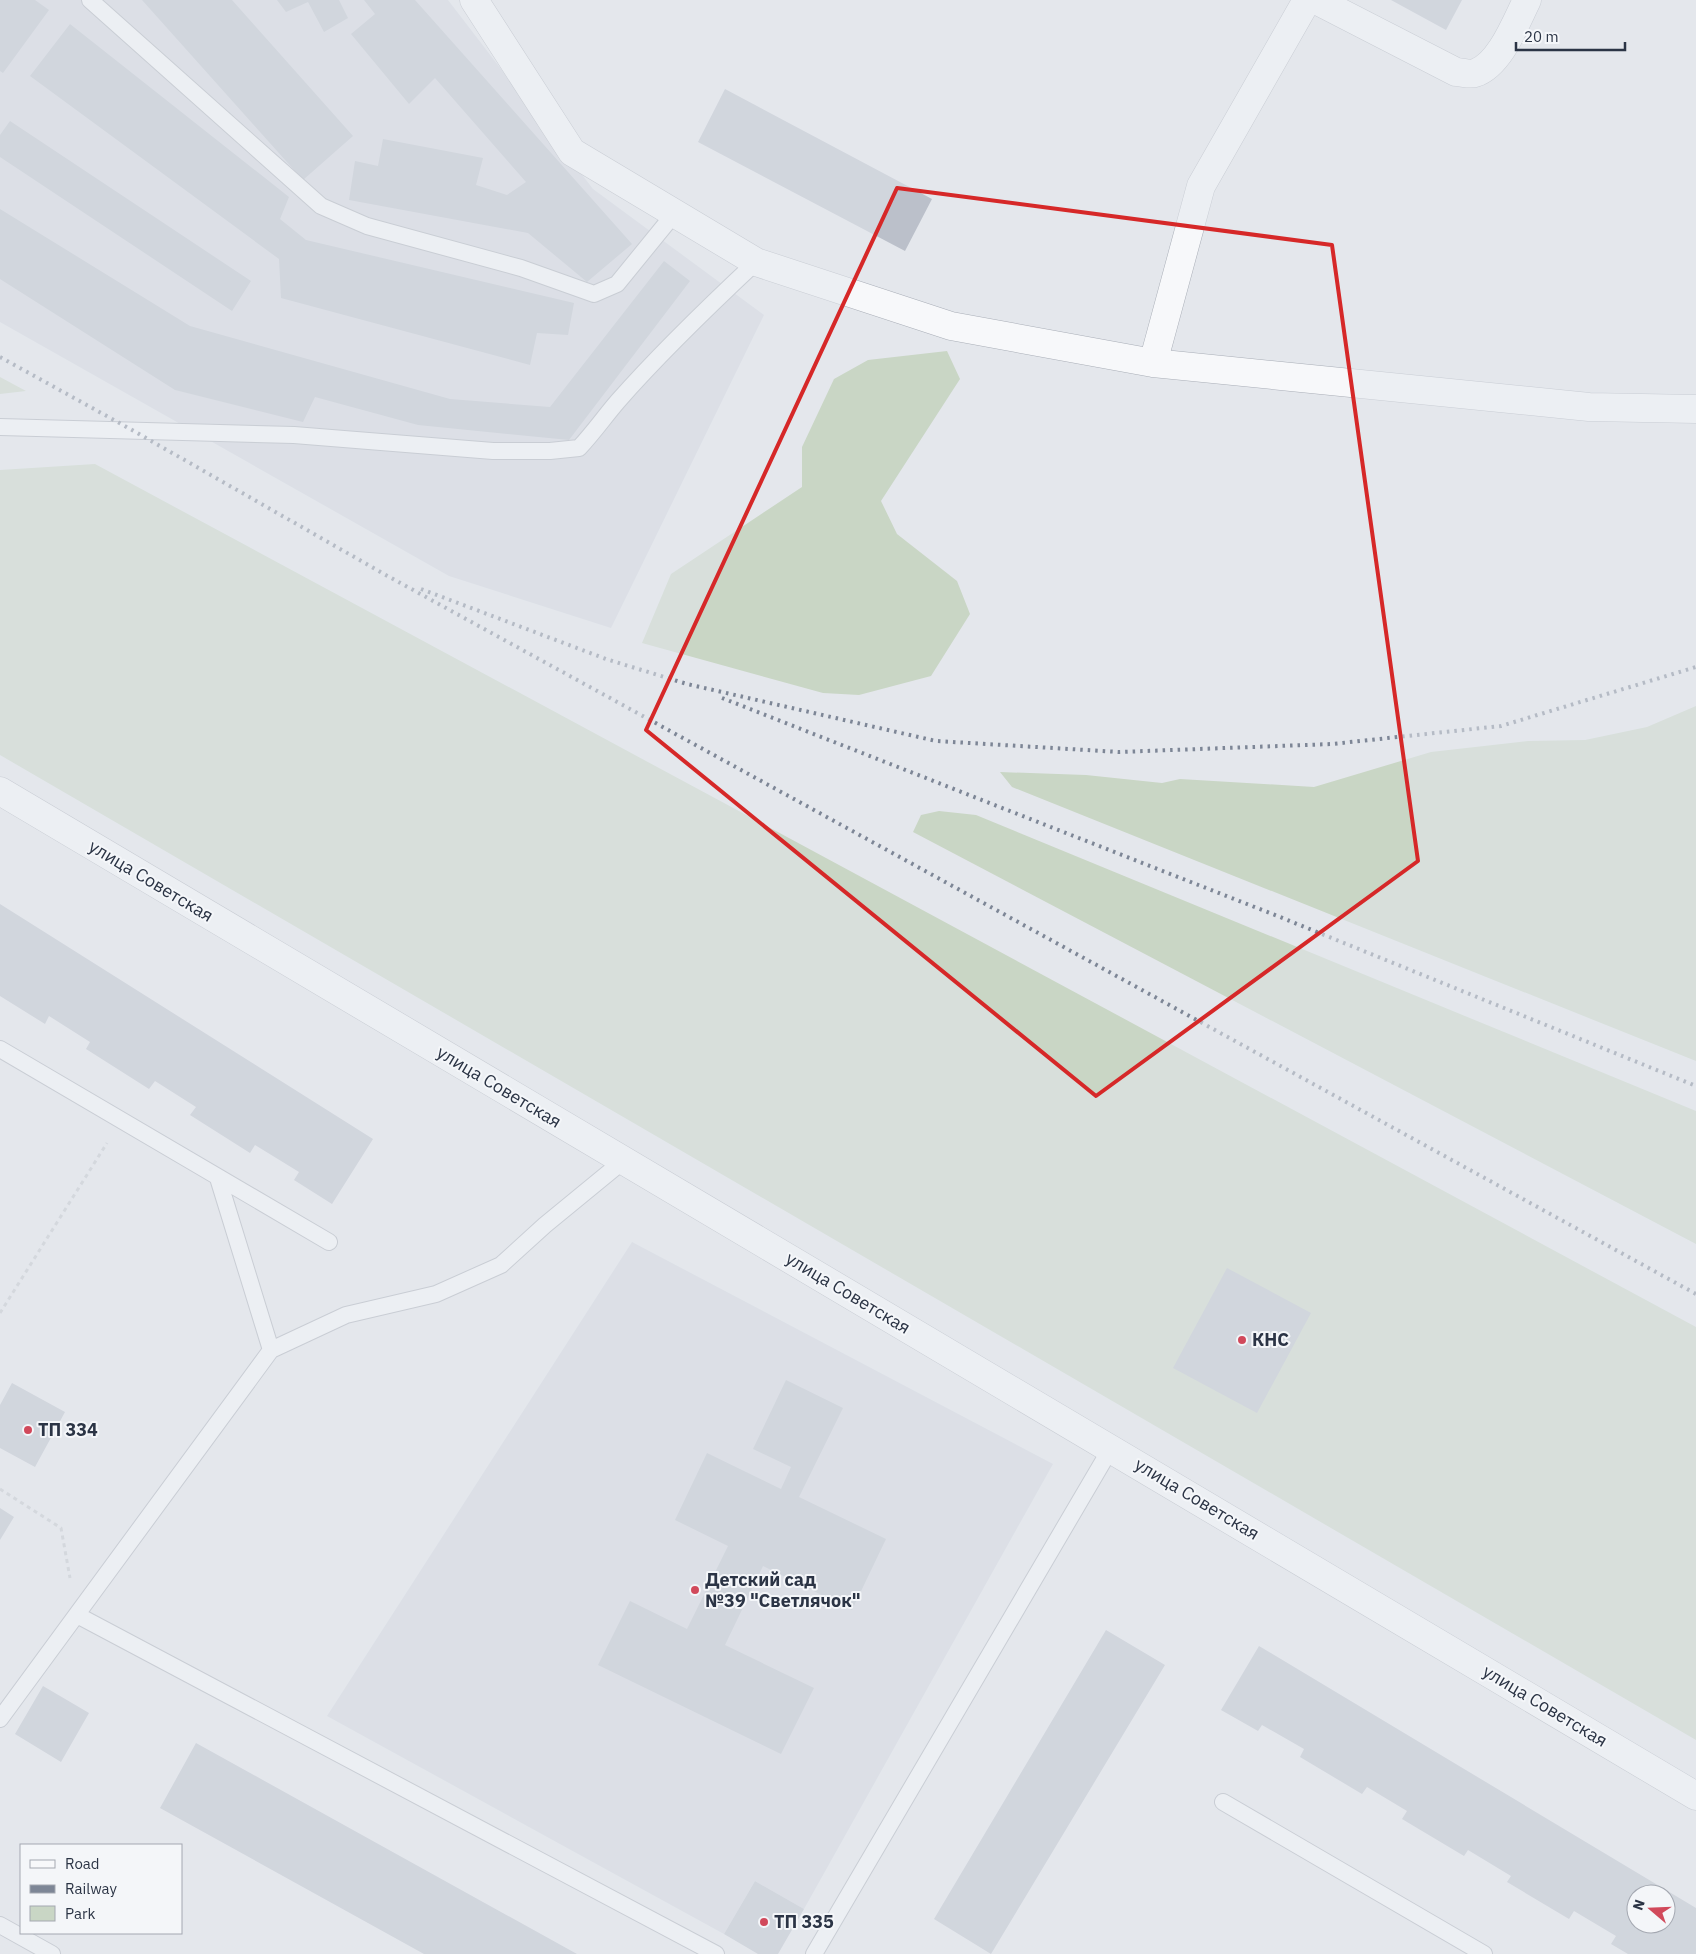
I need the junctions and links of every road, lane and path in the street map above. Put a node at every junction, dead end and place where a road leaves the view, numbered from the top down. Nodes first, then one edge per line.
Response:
1 (90, 0) edge
2 (474, 0) edge
3 (1308, 0) edge
4 (1316, 0) edge
5 (1527, 0) edge
6 (674, 214) junction
7 (756, 262) junction
8 (1153, 362) junction
9 (1696, 409) edge
10 (0, 427) edge
11 (0, 791) edge
12 (0, 1049) edge
13 (120, 1121) junction
14 (623, 1161) junction
15 (218, 1178) junction
16 (328, 1242) dead end
17 (0, 1313) edge
18 (271, 1350) junction
19 (1111, 1448) junction
20 (0, 1489) edge
21 (77, 1615) junction
22 (0, 1719) edge
23 (1696, 1796) edge
24 (1223, 1802) dead end
25 (0, 1925) edge
26 (52, 1954) edge
27 (716, 1954) edge
28 (814, 1954) edge
29 (1484, 1954) edge

1 - 6 lane
2 - 6 street
3 - 8 street
4 - 5 street
6 - 7 street
7 - 8 street
7 - 10 lane
8 - 9 street
11 - 14 street, улица Советская
12 - 13 lane
13 - 15 lane
13 - 17 path
14 - 18 lane
14 - 19 street, улица Советская
15 - 16 lane
15 - 18 lane
18 - 21 lane
19 - 23 street, улица Советская
19 - 28 lane
20 - 21 path
21 - 22 lane
21 - 27 lane
24 - 29 lane
25 - 26 lane

